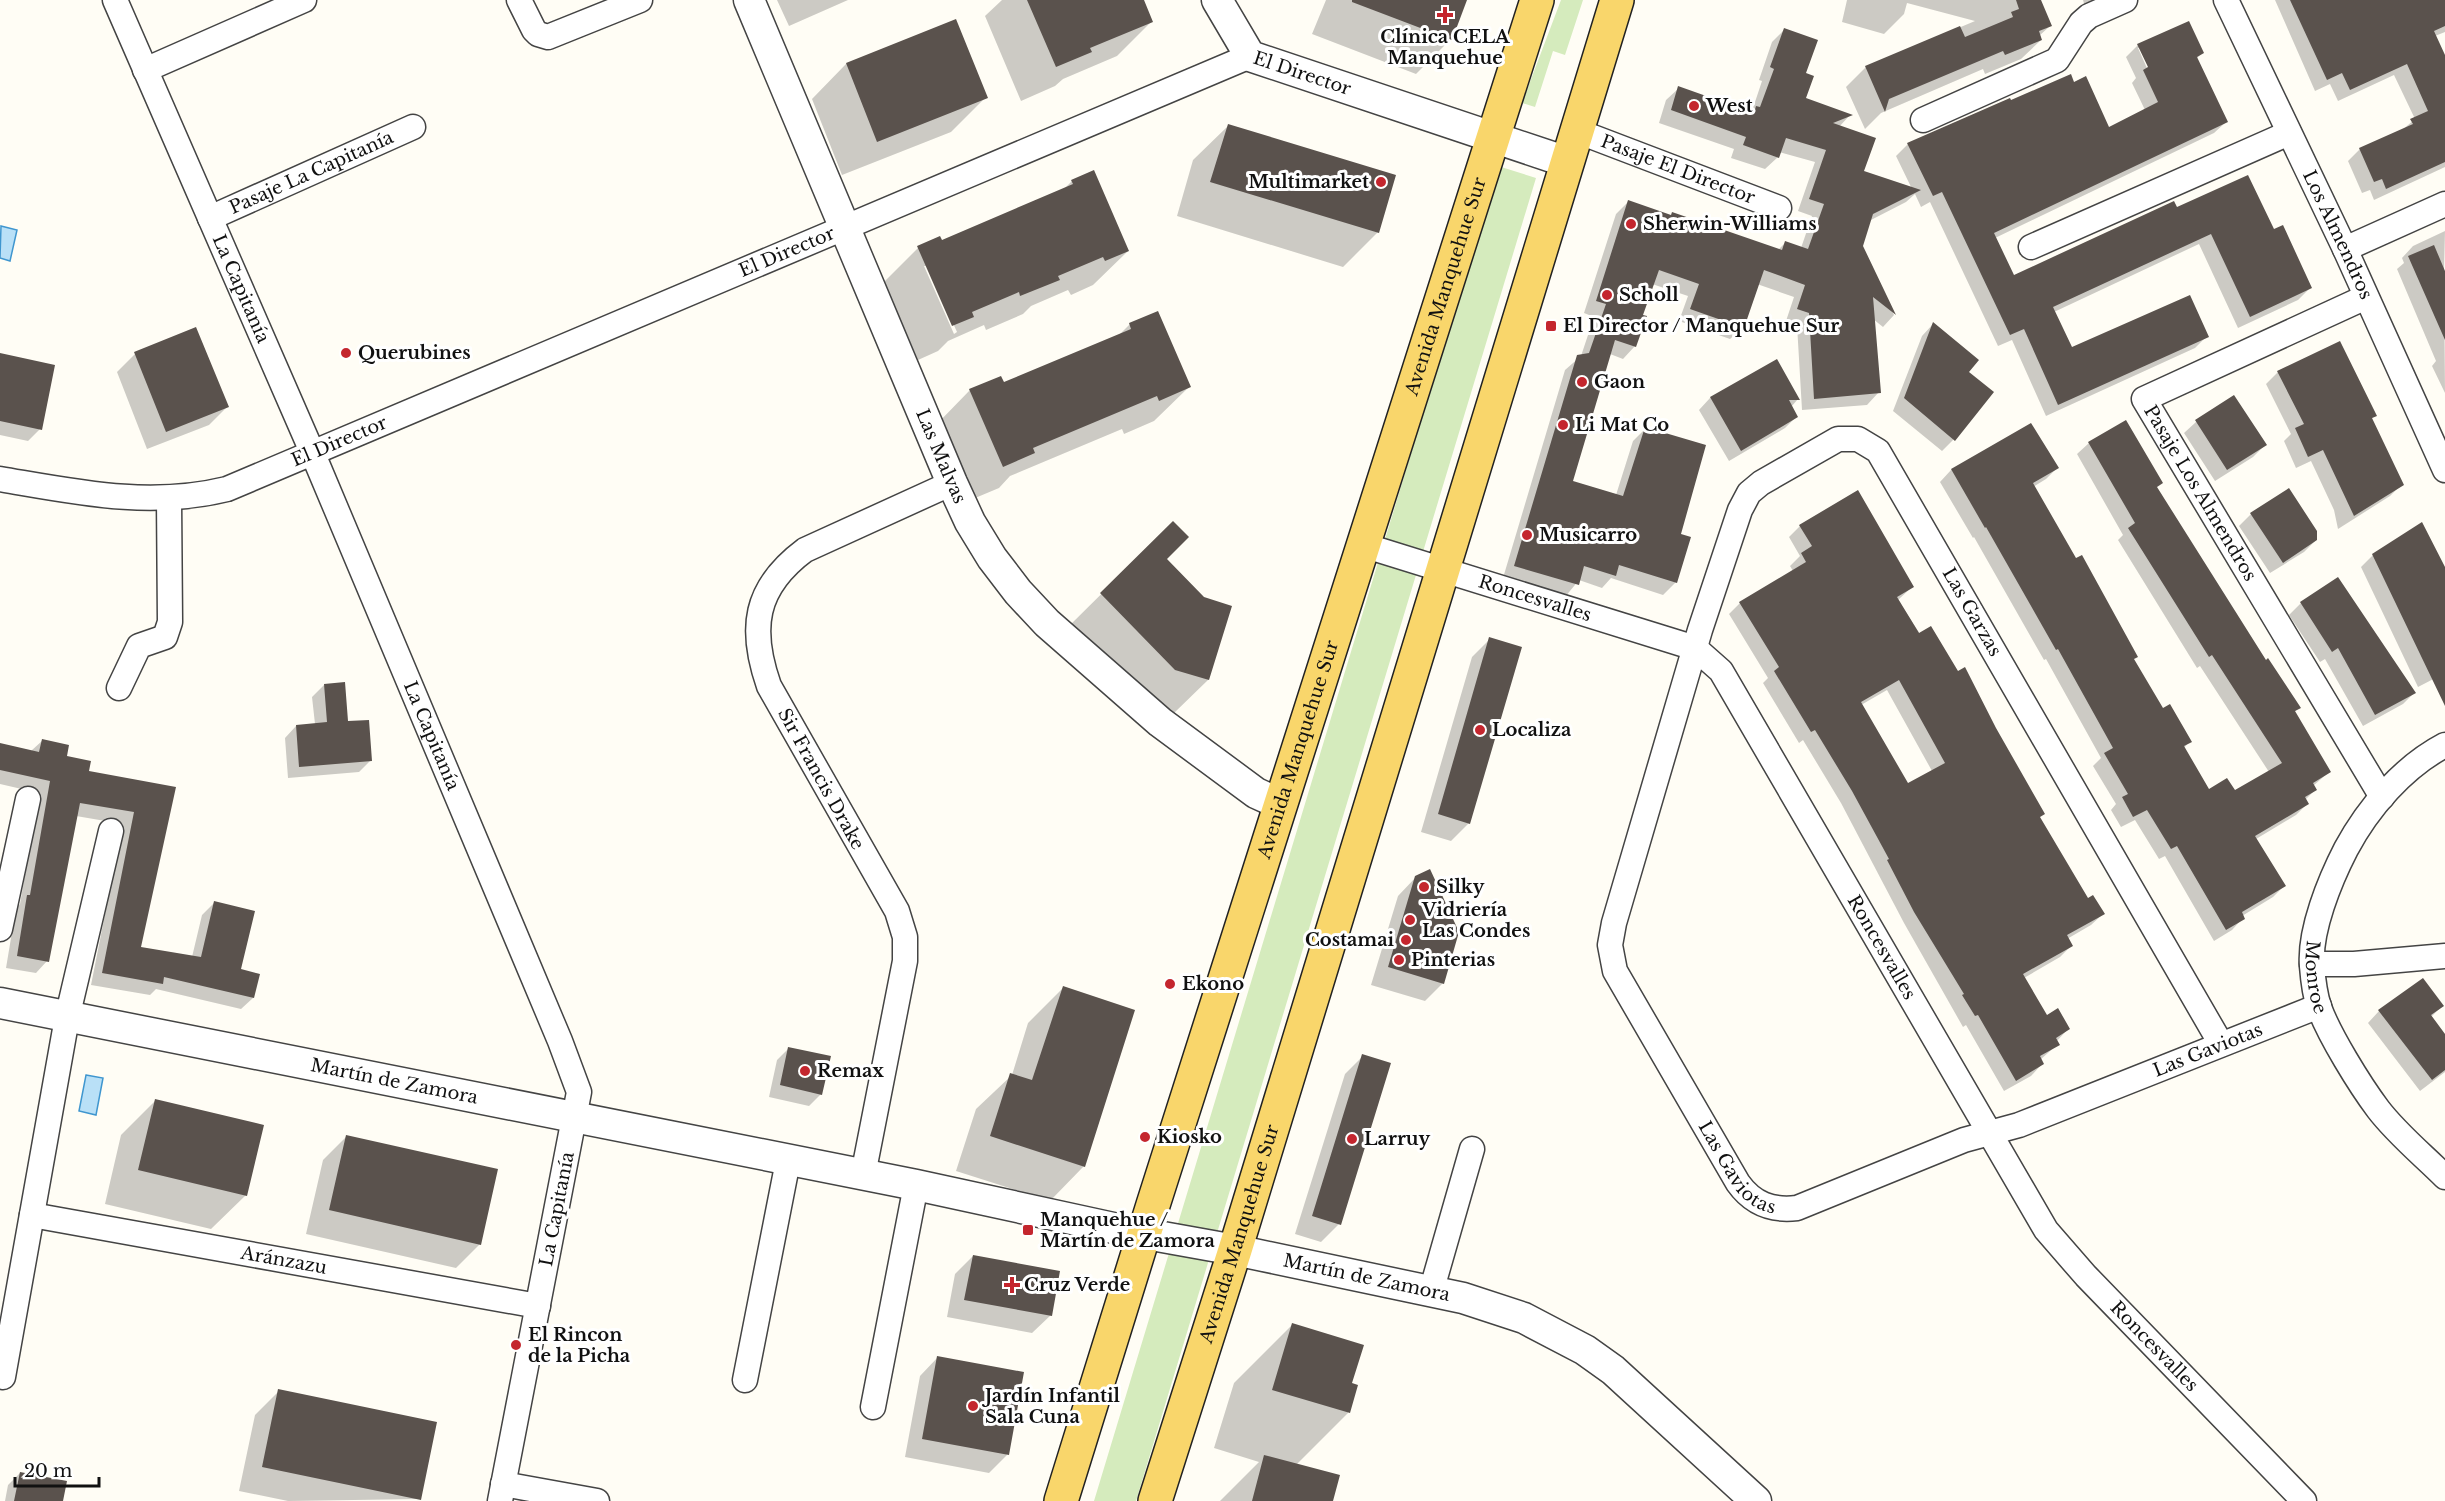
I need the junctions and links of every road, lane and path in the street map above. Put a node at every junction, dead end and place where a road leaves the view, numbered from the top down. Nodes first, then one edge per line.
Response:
1 (115, 0) edge
2 (304, 0) edge
3 (519, 0) edge
4 (640, 0) edge
5 (748, 0) edge
6 (1217, 0) edge
7 (1537, 0) edge
8 (1617, 0) edge
9 (2125, 0) edge
10 (2226, 0) edge
11 (1250, 56) junction
12 (145, 70) junction
13 (1923, 120) dead end
14 (413, 127) dead end
15 (1577, 131) junction
16 (2289, 133) junction
17 (1493, 137) junction
18 (1567, 162) junction
19 (2445, 204) edge
20 (1779, 208) dead end
21 (210, 218) junction
22 (844, 228) junction
23 (2031, 247) dead end
24 (2345, 249) junction
25 (2367, 297) junction
26 (313, 454) junction
27 (2444, 467) edge
28 (0, 479) edge
29 (952, 483) junction
30 (169, 499) junction
31 (1363, 545) junction
32 (1443, 569) junction
33 (1695, 648) junction
34 (119, 688) dead end
35 (2445, 745) edge
36 (2382, 797) junction
37 (28, 799) dead end
38 (1280, 804) junction
39 (111, 831) dead end
40 (0, 928) edge
41 (2445, 956) edge
42 (2312, 964) junction
43 (0, 1003) edge
44 (2319, 1006) junction
45 (67, 1018) junction
46 (2221, 1044) junction
47 (576, 1118) junction
48 (1990, 1134) junction
49 (1472, 1149) dead end
50 (788, 1161) junction
51 (863, 1175) junction
52 (2445, 1178) edge
53 (916, 1185) junction
54 (32, 1215) junction
55 (1143, 1233) junction
56 (1235, 1250) junction
57 (1431, 1292) junction
58 (538, 1306) junction
59 (3, 1377) dead end
60 (745, 1380) dead end
61 (873, 1407) dead end
62 (501, 1492) edge
63 (1750, 1499) edge
64 (597, 1501) edge
65 (1061, 1501) edge
66 (1155, 1501) edge
67 (2304, 1501) edge

1 - 12 street, La Capitanía
2 - 12 street
3 - 4 street
5 - 22 street, Las Malvas
6 - 11 street
7 - 17 main road, Avenida Manquehue Sur
8 - 15 main road, Avenida Manquehue Sur
9 - 13 street
10 - 16 street, Los Almendros
11 - 17 street, El Director
11 - 22 street, El Director
12 - 21 street, La Capitanía
14 - 21 street, Pasaje La Capitanía
15 - 18 main road, Avenida Manquehue Sur
15 - 20 street, Pasaje El Director
16 - 23 street
16 - 24 street, Los Almendros
17 - 18 street, El Director
17 - 31 main road, Avenida Manquehue Sur
18 - 32 main road, Avenida Manquehue Sur
19 - 24 street
21 - 26 street, La Capitanía
22 - 26 street, El Director
22 - 29 street, Las Malvas
24 - 25 street, Los Almendros
25 - 27 street, Los Almendros
25 - 36 street, Pasaje Los Almendros
26 - 30 street, El Director
26 - 47 street, La Capitanía
28 - 30 street, El Director
29 - 38 street, Las Malvas
29 - 51 street, Sir Francis Drake
30 - 34 street
31 - 32 street, Roncesvalles
31 - 38 main road, Avenida Manquehue Sur
32 - 33 street, Roncesvalles
32 - 56 main road, Avenida Manquehue Sur
33 - 46 street, Las Garzas
33 - 48 street, Roncesvalles
33 - 48 street, Las Gaviotas
35 - 36 street, Monroe
36 - 42 street, Monroe
37 - 40 street
38 - 55 main road, Avenida Manquehue Sur
39 - 45 street
41 - 42 street
42 - 44 street, Monroe
43 - 45 street, Martín de Zamora
44 - 46 street, Las Gaviotas
44 - 52 street, Monroe
45 - 47 street, Martín de Zamora
45 - 54 street
46 - 48 street, Las Gaviotas
47 - 50 street, Martín de Zamora
47 - 58 street, La Capitanía
48 - 67 street, Roncesvalles
49 - 57 street
50 - 51 street, Martín de Zamora
50 - 60 street
51 - 53 street, Martín de Zamora
53 - 55 street, Martín de Zamora
53 - 61 street
54 - 58 street, Aránzazu
54 - 59 street
55 - 56 street, Martín de Zamora
55 - 65 main road, Avenida Manquehue Sur
56 - 57 street, Martín de Zamora
56 - 66 main road, Avenida Manquehue Sur
57 - 63 street, Martín de Zamora
58 - 62 street, La Capitanía
62 - 64 street

